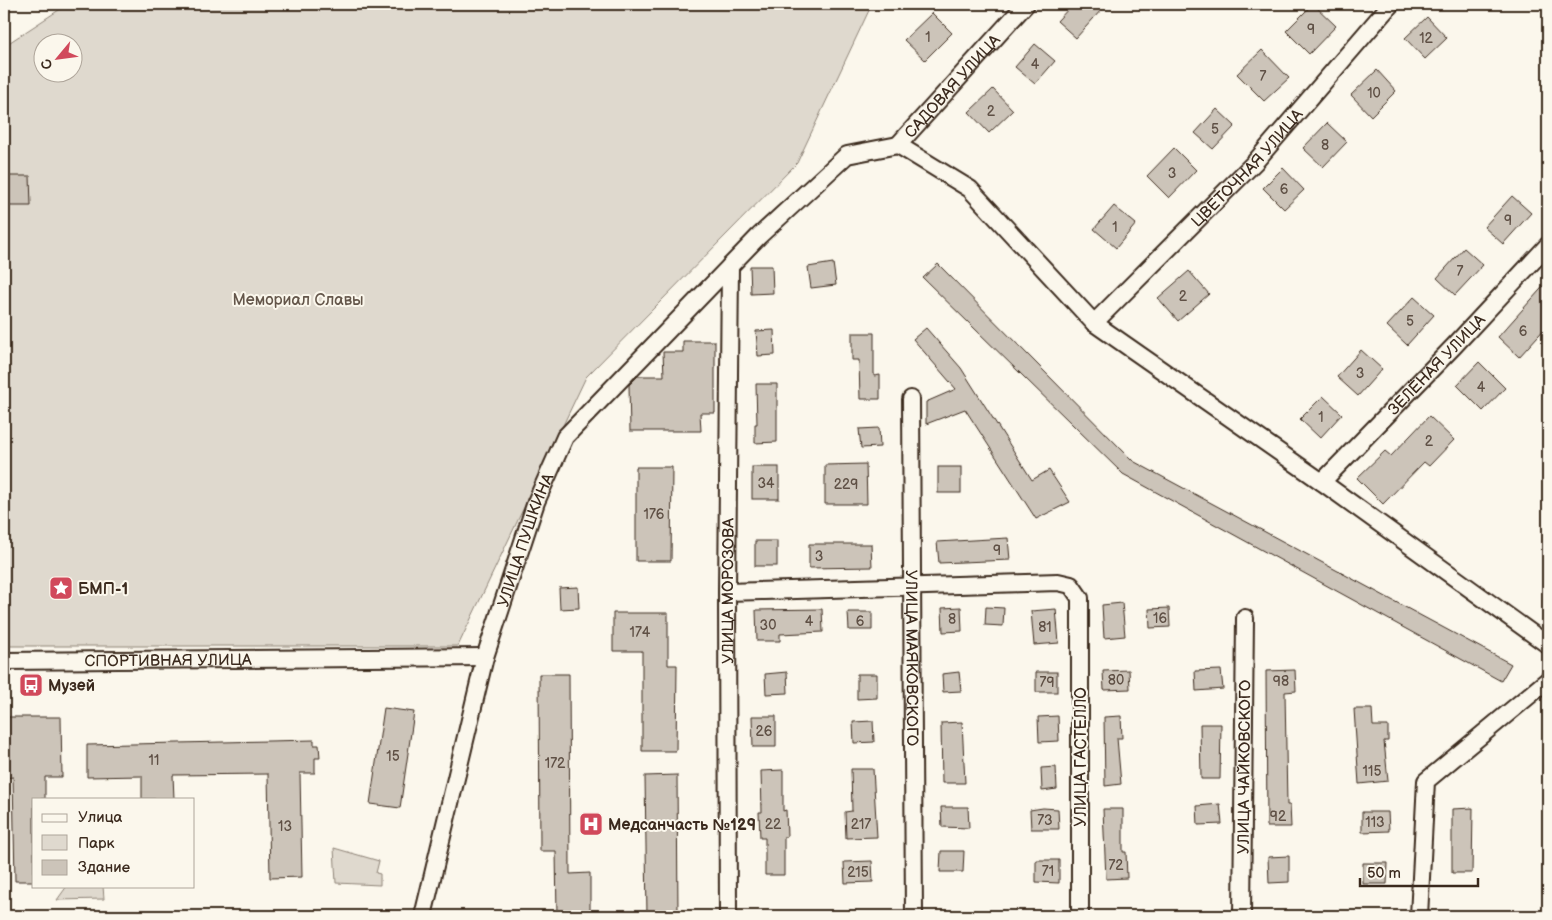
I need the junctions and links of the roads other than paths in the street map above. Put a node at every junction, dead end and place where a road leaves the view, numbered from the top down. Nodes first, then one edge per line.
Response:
1 (1026, 4) edge
2 (1390, 4) edge
3 (898, 145) junction
4 (1548, 245) edge
5 (730, 266) junction
6 (1094, 323) junction
7 (911, 399) dead end
8 (1322, 482) junction
9 (912, 586) junction
10 (727, 592) junction
11 (1245, 618) dead end
12 (1548, 645) edge
13 (485, 657) junction
14 (4, 662) edge
15 (1548, 681) edge
16 (423, 916) edge
17 (728, 916) edge
18 (914, 916) edge
19 (1080, 916) edge
20 (1242, 916) edge
21 (1419, 916) edge

1 - 3 street, САДОВАЯ УЛИЦА
2 - 6 street, ЦВЕТОЧНАЯ УЛИЦА
3 - 5 street, УЛИЦА ПУШКИНА
3 - 6 street
4 - 8 street, ЗЕЛЁНАЯ УЛИЦА
5 - 10 street, УЛИЦА МОРОЗОВА
5 - 13 street, УЛИЦА ПУШКИНА
6 - 8 street
7 - 9 street, УЛИЦА МАЯКОВСКОГО
8 - 12 street
9 - 10 street
9 - 18 street, УЛИЦА МАЯКОВСКОГО
9 - 19 street, УЛИЦА ГАСТЕЛЛО
10 - 17 street, УЛИЦА МОРОЗОВА
11 - 20 street, УЛИЦА ЧАЙКОВСКОГО
13 - 14 street, СПОРТИВНАЯ УЛИЦА
13 - 16 street, УЛИЦА ПУШКИНА
15 - 21 street

